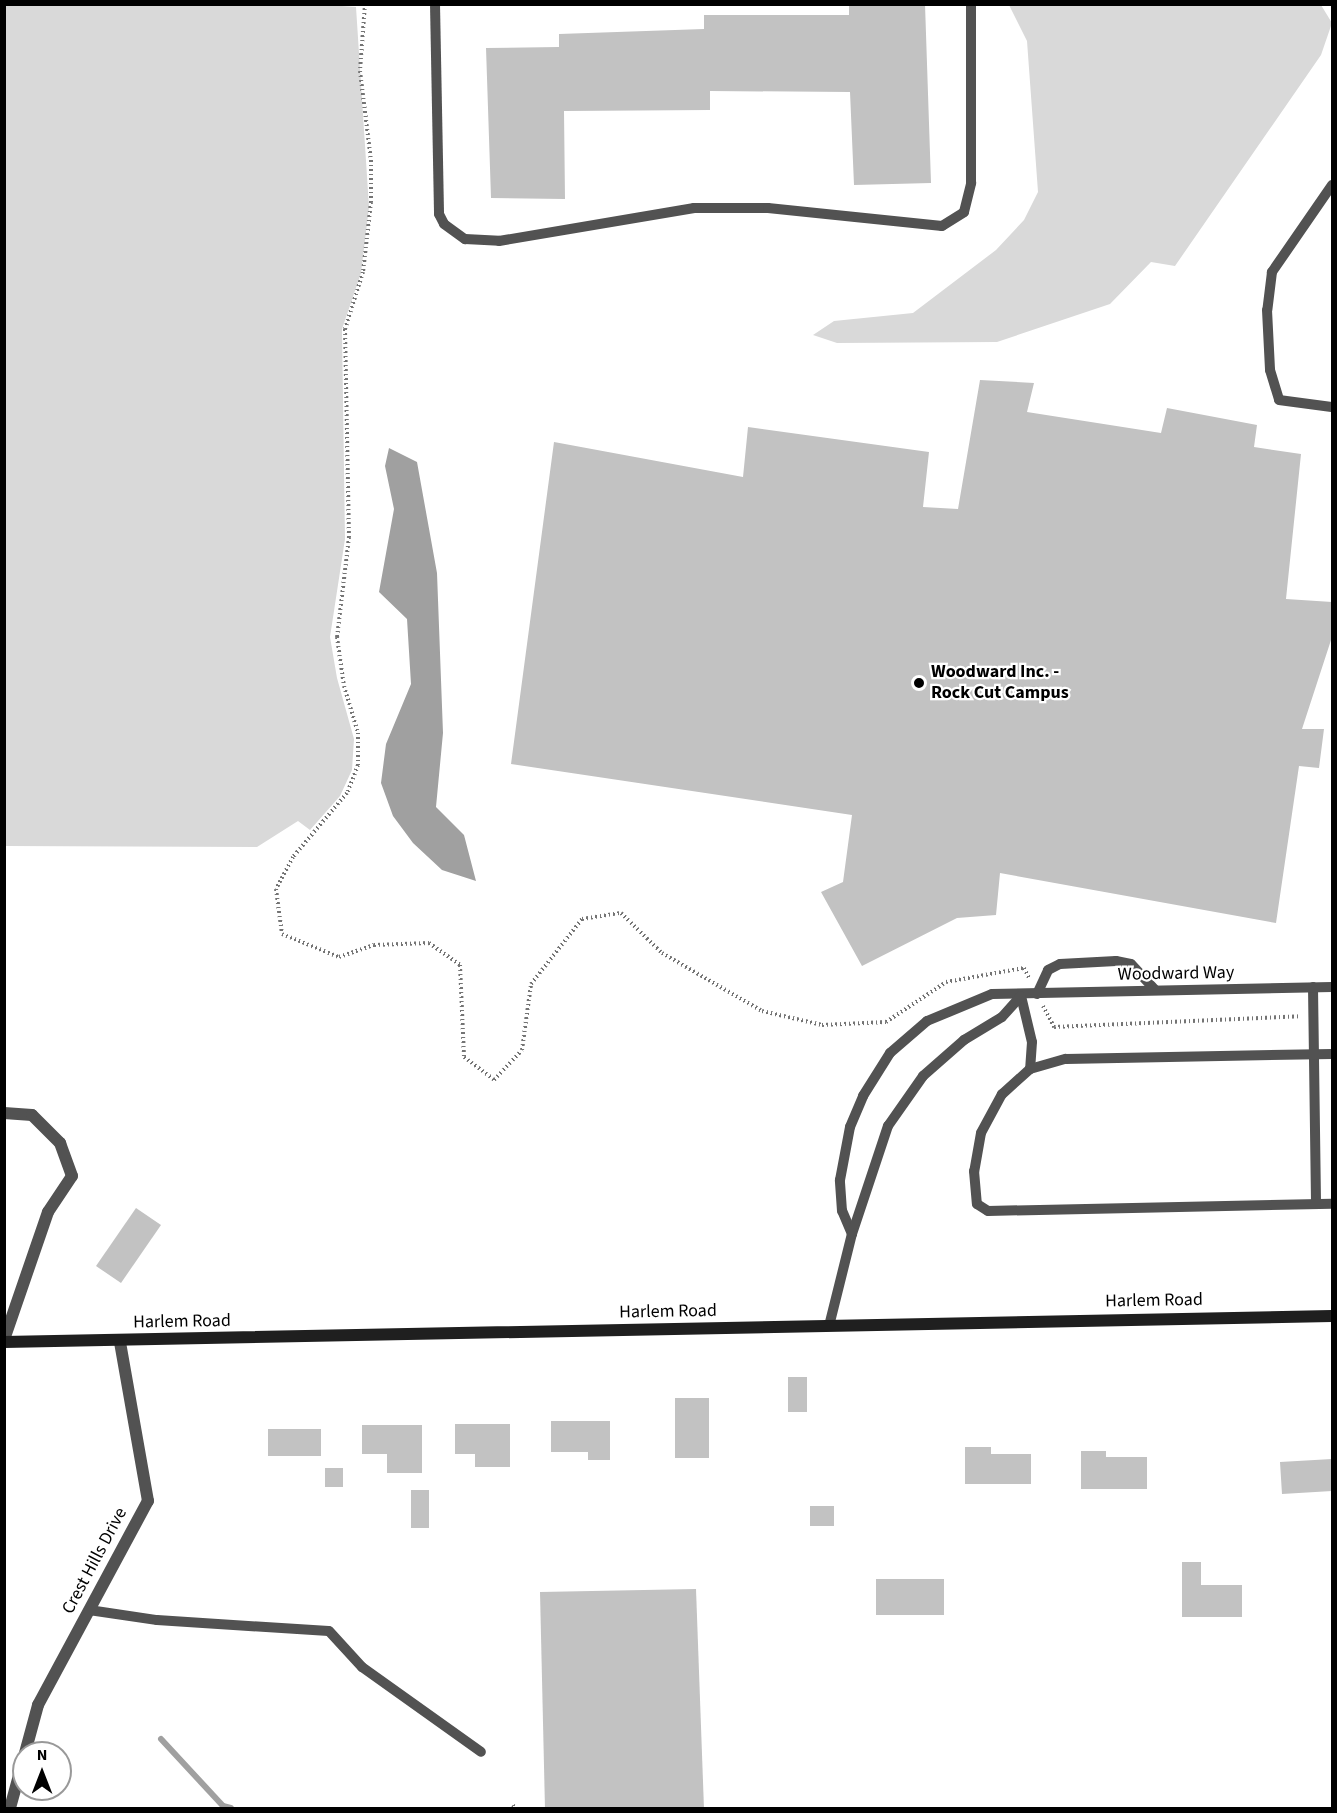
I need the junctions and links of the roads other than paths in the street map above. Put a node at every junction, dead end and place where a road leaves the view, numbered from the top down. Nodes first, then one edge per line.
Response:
1 (435, 4) edge
2 (971, 4) edge
3 (1332, 185) edge
4 (1332, 407) edge
5 (1312, 987) junction
6 (1332, 987) edge
7 (1155, 990) junction
8 (1037, 994) junction
9 (1021, 996) junction
10 (1314, 1054) junction
11 (1332, 1054) edge
12 (1030, 1069) junction
13 (4, 1113) edge
14 (1316, 1204) junction
15 (1332, 1204) edge
16 (852, 1234) junction
17 (1332, 1316) edge
18 (829, 1326) junction
19 (4, 1341) edge
20 (120, 1342) junction
21 (89, 1610) junction
22 (29, 1741) edge
23 (481, 1752) dead end

1 - 2 lane
3 - 4 lane
5 - 6 lane, Woodward Way
5 - 7 lane, Woodward Way
5 - 10 lane
7 - 8 lane, Woodward Way
7 - 8 lane
8 - 9 lane, Woodward Way
9 - 12 lane
9 - 16 lane
9 - 16 lane, Woodward Way
10 - 11 lane
10 - 12 lane
10 - 14 lane
12 - 14 lane
13 - 19 street
14 - 15 lane
16 - 18 lane
17 - 18 main road, Harlem Road
18 - 20 main road, Harlem Road
19 - 20 main road, Harlem Road
20 - 21 street, Crest Hills Drive
21 - 22 street, Crest Hills Drive
21 - 23 lane

